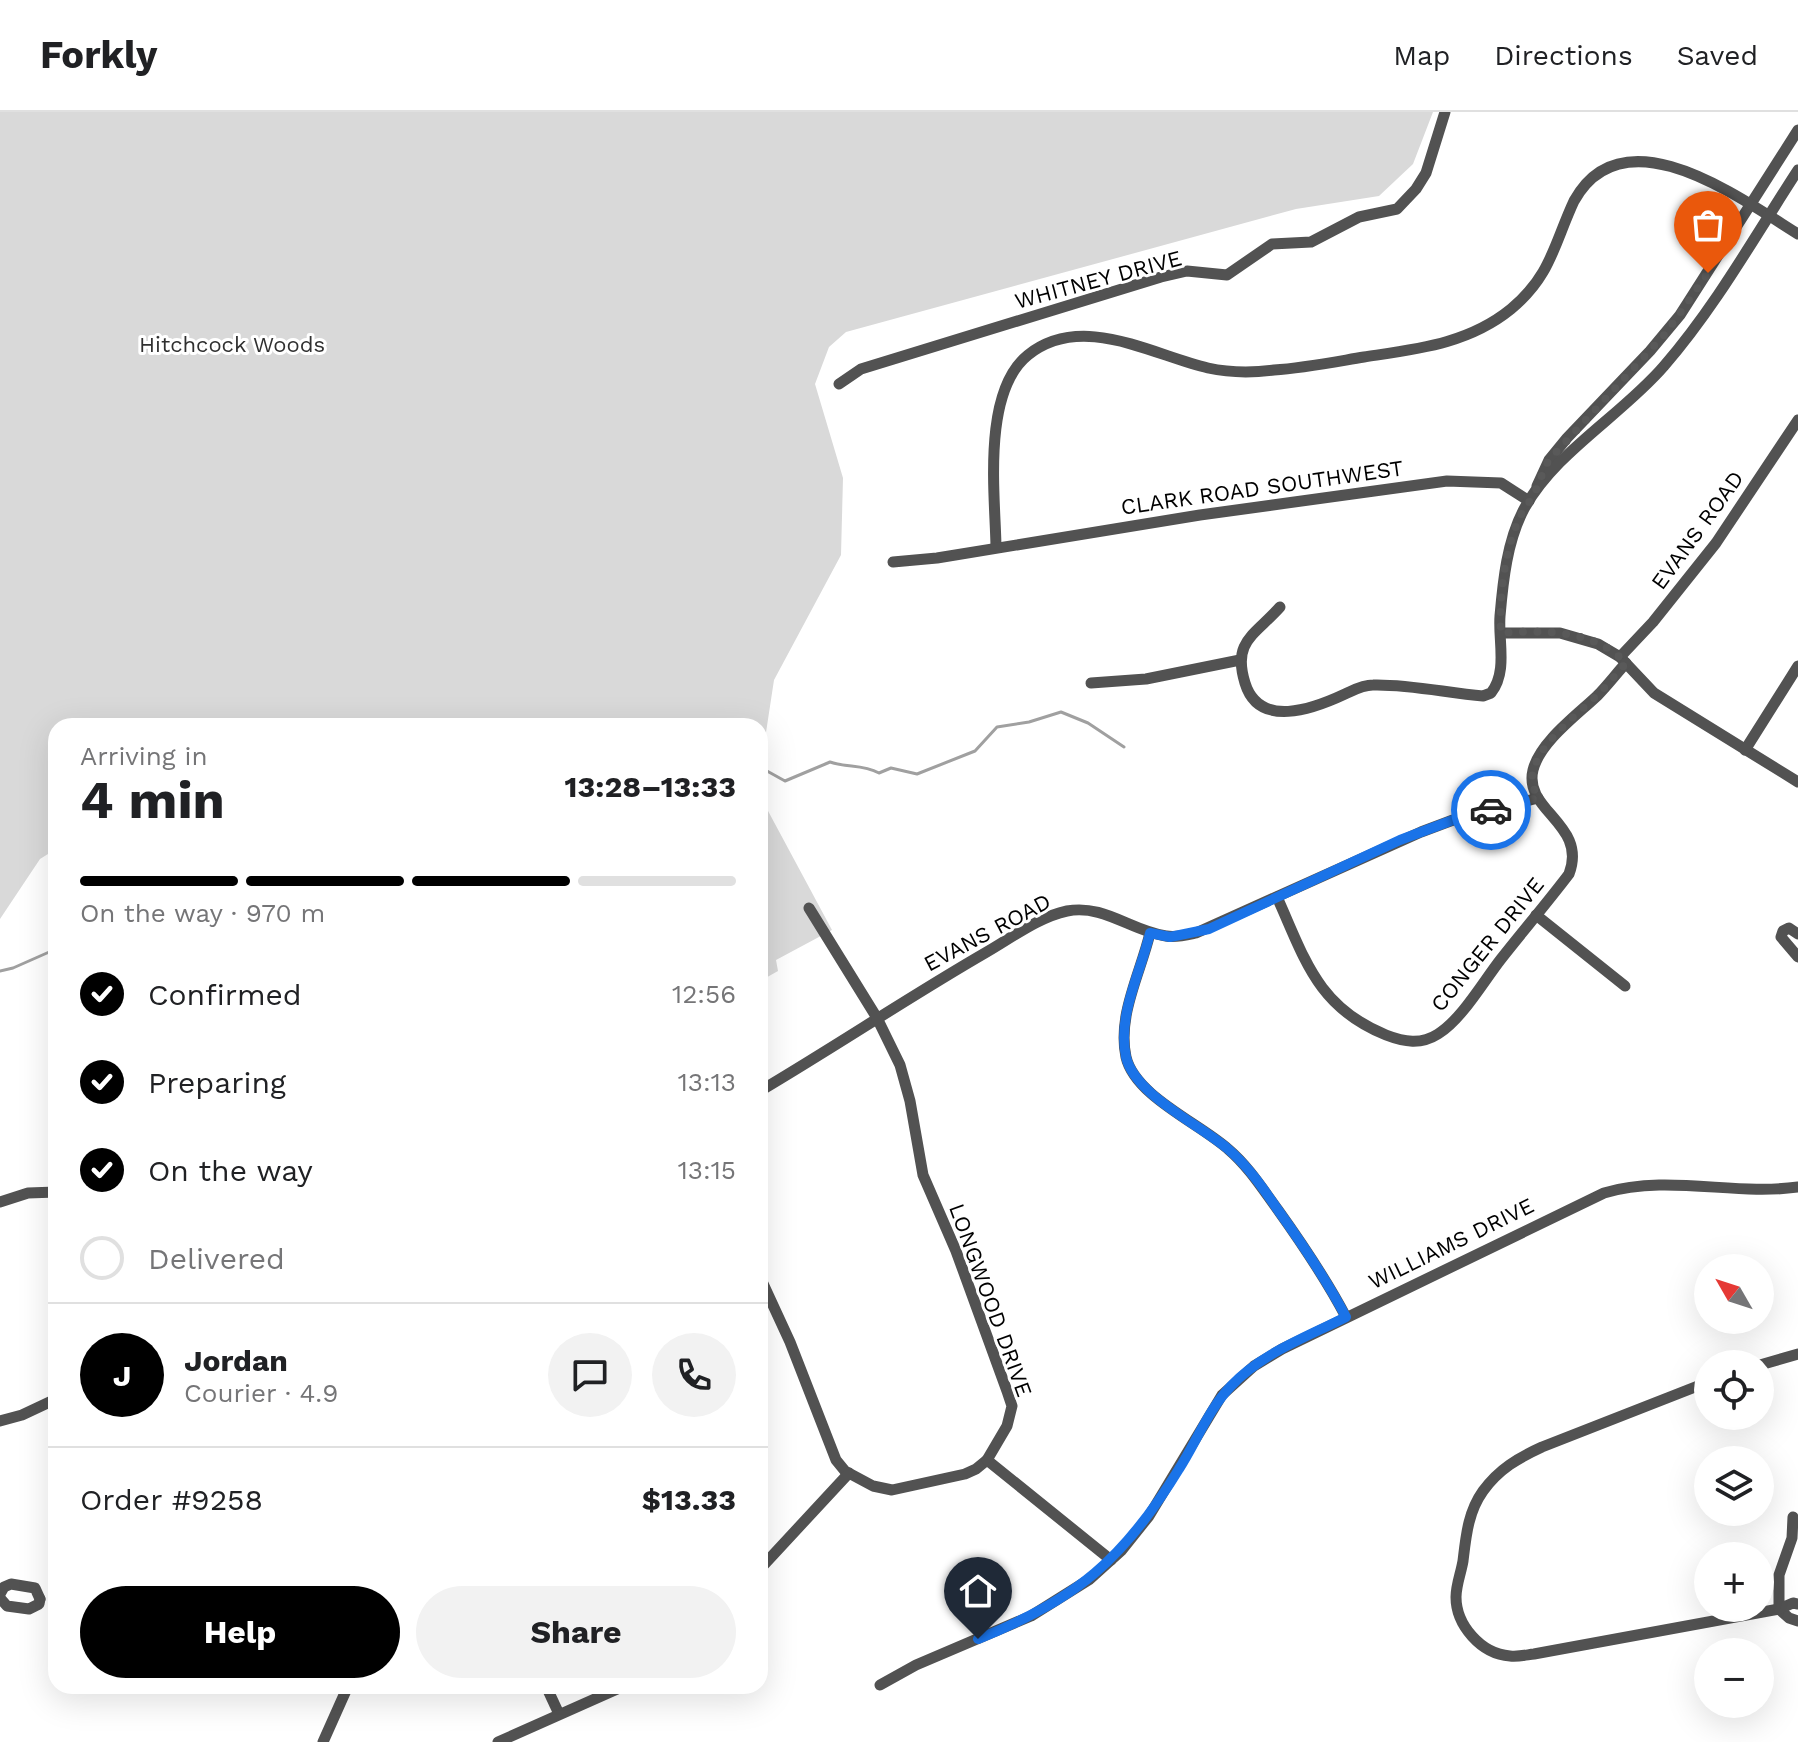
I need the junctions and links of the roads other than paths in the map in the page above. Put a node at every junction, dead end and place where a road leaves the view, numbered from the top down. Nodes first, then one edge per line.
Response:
1 (1445, 112) edge
2 (1798, 130) edge
3 (1798, 170) edge
4 (1751, 205) junction
5 (1768, 215) junction
6 (1798, 234) edge
7 (839, 384) dead end
8 (1798, 420) edge
9 (1532, 497) junction
10 (996, 546) junction
11 (893, 562) dead end
12 (1280, 607) dead end
13 (1501, 633) junction
14 (1240, 660) junction
15 (1623, 660) junction
16 (1798, 666) edge
17 (1091, 683) dead end
18 (1745, 750) junction
19 (1798, 782) edge
20 (1538, 798) junction
21 (1277, 897) junction
22 (809, 908) dead end
23 (1536, 915) junction
24 (1150, 933) junction
25 (1798, 934) edge
26 (1798, 957) edge
27 (1625, 986) dead end
28 (877, 1018) junction
29 (768, 1086) edge
30 (1798, 1187) edge
31 (48, 1192) edge
32 (0, 1202) edge
33 (768, 1294) edge
34 (1346, 1317) junction
35 (1798, 1354) edge
36 (1774, 1361) edge
37 (1694, 1387) edge
38 (48, 1403) edge
39 (0, 1421) edge
40 (987, 1460) junction
41 (849, 1473) junction
42 (1793, 1517) dead end
43 (768, 1560) edge
44 (1111, 1560) junction
45 (0, 1596) edge
46 (40, 1599) junction
47 (48, 1600) edge
48 (1798, 1604) edge
49 (1779, 1609) junction
50 (1798, 1621) edge
51 (880, 1685) dead end
52 (344, 1694) edge
53 (550, 1694) edge
54 (605, 1694) edge
55 (559, 1714) junction
56 (323, 1742) edge
57 (498, 1742) edge

1 - 7 street, WHITNEY DRIVE
2 - 4 street
3 - 5 street
4 - 5 street
4 - 9 street
4 - 10 street
5 - 6 street
5 - 9 street
8 - 15 street, EVANS ROAD
9 - 10 street, CLARK ROAD SOUTHWEST
9 - 13 street
10 - 11 street, CLARK ROAD SOUTHWEST
12 - 14 street
13 - 14 street
13 - 15 street
14 - 17 street
15 - 18 street
15 - 20 street, EVANS ROAD
16 - 18 street
18 - 19 street
20 - 21 street, EVANS ROAD
20 - 23 street, CONGER DRIVE
21 - 23 street, CONGER DRIVE
21 - 24 street, EVANS ROAD
22 - 28 street, LONGWOOD DRIVE
23 - 27 street
24 - 28 street, EVANS ROAD
24 - 34 street
25 - 26 street
28 - 29 street, EVANS ROAD
28 - 40 street, LONGWOOD DRIVE
30 - 34 street, WILLIAMS DRIVE
31 - 32 street
33 - 41 street
34 - 44 street, WILLIAMS DRIVE
35 - 36 street
37 - 49 street
38 - 39 street
40 - 41 street
40 - 44 street
41 - 43 street
42 - 49 street
44 - 51 street, WILLIAMS DRIVE
45 - 46 street
45 - 46 street
46 - 47 street
48 - 49 street
49 - 50 street
52 - 56 street
53 - 55 street
54 - 55 street
55 - 57 street

